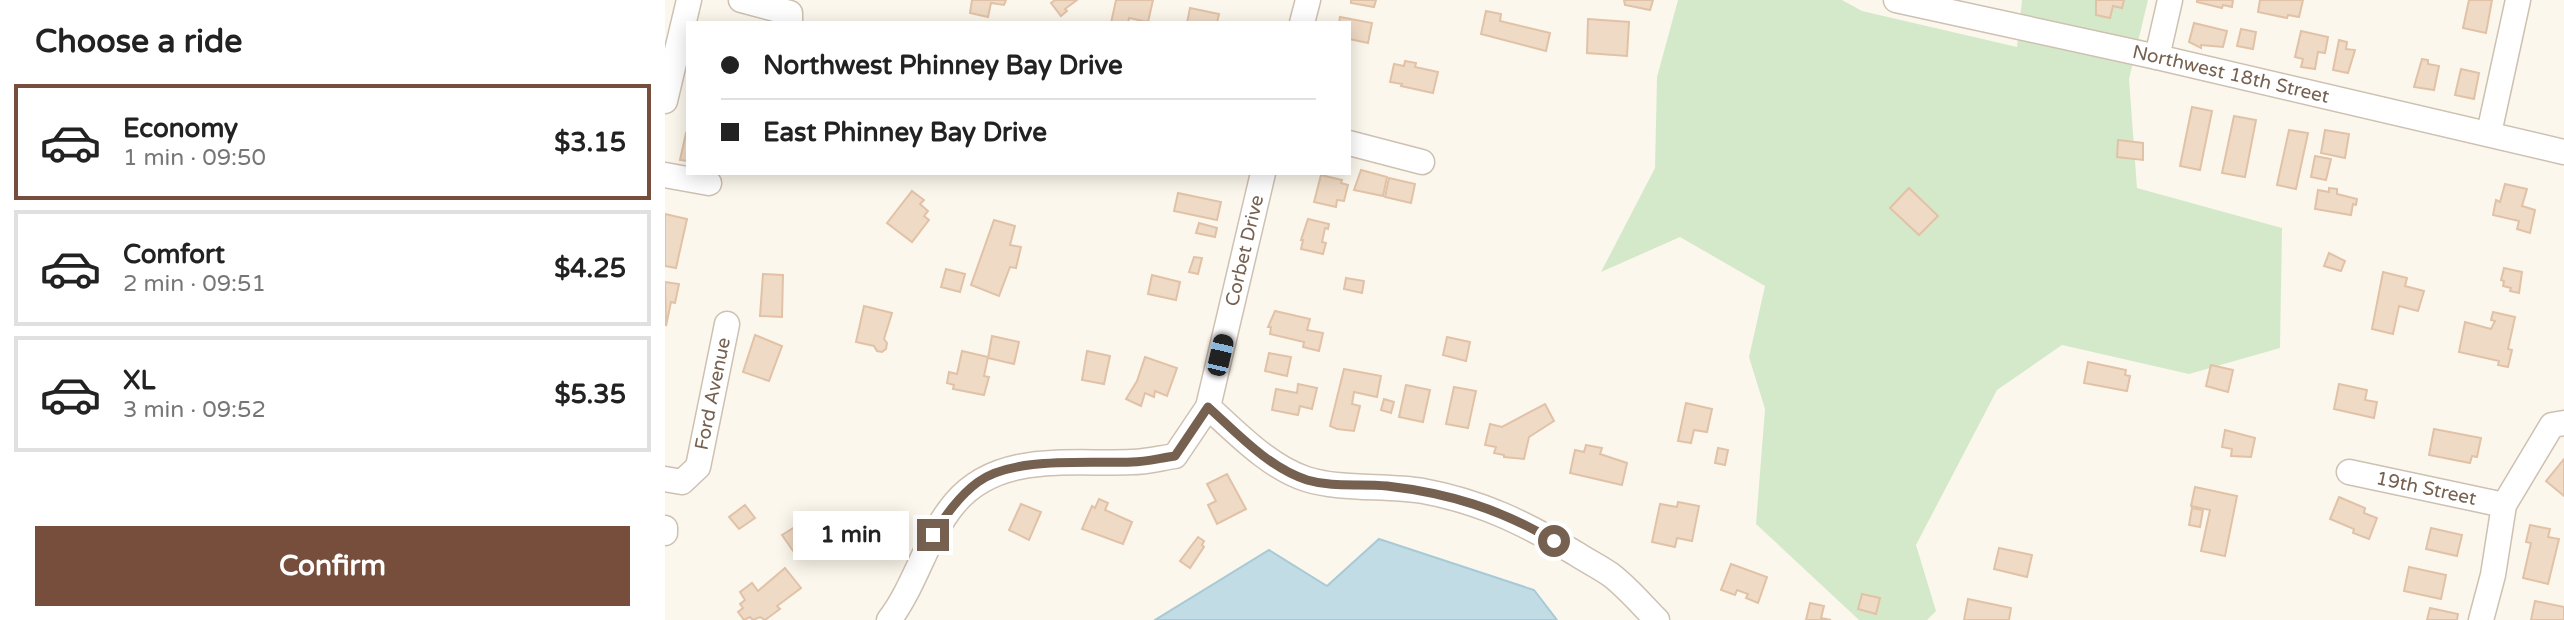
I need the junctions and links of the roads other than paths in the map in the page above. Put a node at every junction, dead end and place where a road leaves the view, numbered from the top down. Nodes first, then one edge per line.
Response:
1 (689, 0) edge
2 (741, 0) edge
3 (1308, 0) edge
4 (1896, 0) edge
5 (2170, 0) edge
6 (2518, 0) edge
7 (790, 18) edge
8 (1302, 21) edge
9 (2157, 57) junction
10 (665, 101) edge
11 (2489, 133) junction
12 (1351, 144) edge
13 (2564, 152) edge
14 (1422, 162) dead end
15 (665, 175) edge
16 (1263, 175) edge
17 (709, 183) dead end
18 (727, 324) dead end
19 (1208, 407) junction
20 (2564, 423) edge
21 (2349, 472) dead end
22 (665, 479) edge
23 (2504, 505) junction
24 (889, 620) edge
25 (1657, 620) edge
26 (2481, 620) edge

1 - 10 street
2 - 7 street
3 - 8 street
4 - 9 street, Northwest 18th Street
5 - 9 street
6 - 11 street
9 - 11 street, Northwest 18th Street
11 - 13 street, Northwest 18th Street
12 - 14 street
15 - 17 street
16 - 19 street, Corbet Drive
18 - 22 street, Ford Avenue
19 - 24 street
19 - 25 street
20 - 23 street
21 - 23 street, 19th Street
23 - 26 street

